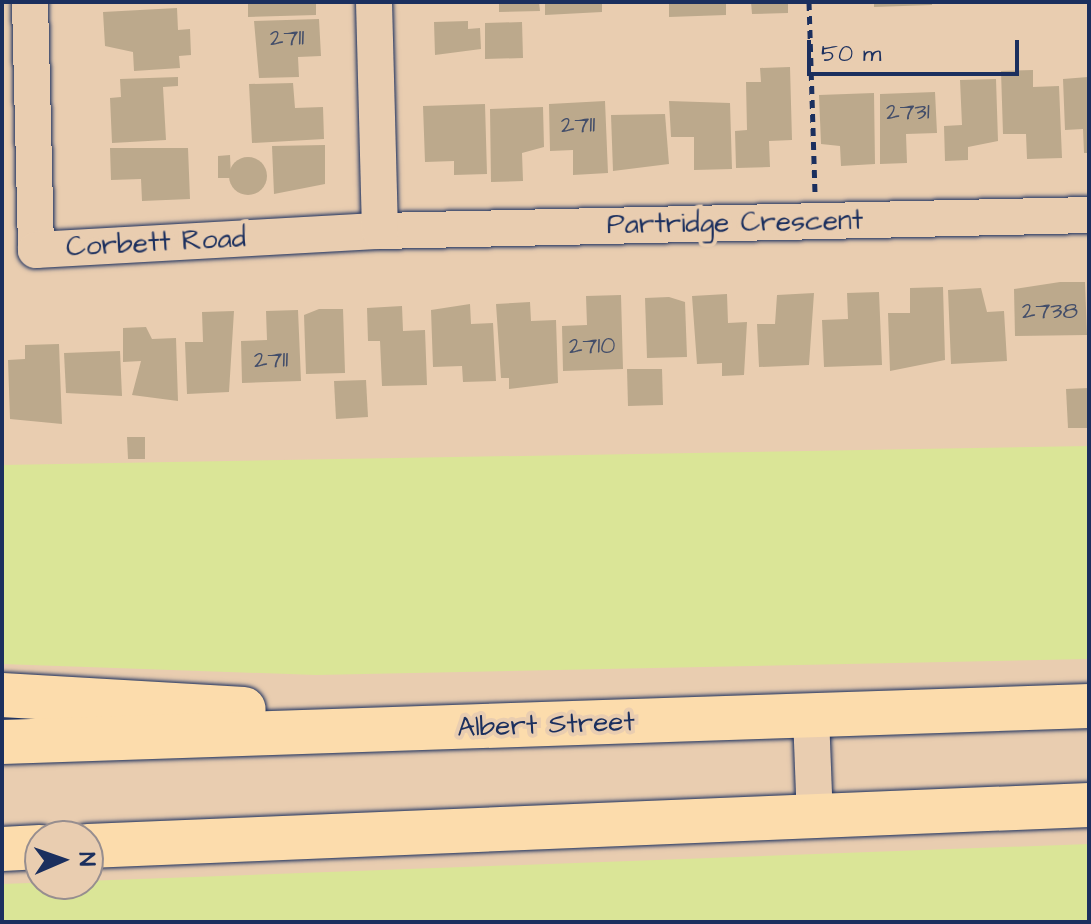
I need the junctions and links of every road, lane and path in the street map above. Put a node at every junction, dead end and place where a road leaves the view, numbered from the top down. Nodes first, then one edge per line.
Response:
1 (30, 2) edge
2 (374, 2) edge
3 (809, 2) edge
4 (1089, 215) edge
5 (816, 221) junction
6 (380, 231) junction
7 (2, 695) edge
8 (1089, 706) edge
9 (811, 716) junction
10 (502, 726) junction
11 (2, 742) edge
12 (1089, 805) edge
13 (815, 818) junction
14 (104, 845) edge
15 (24, 848) edge
16 (2, 849) edge

1 - 6 street, Corbett Road
2 - 6 street
3 - 5 path
4 - 5 street, Partridge Crescent
5 - 6 street, Partridge Crescent
7 - 10 highway
8 - 9 highway, Albert Street
9 - 10 highway, Albert Street
9 - 13 street
10 - 11 highway, Albert Street
12 - 13 highway
13 - 14 highway
15 - 16 highway

